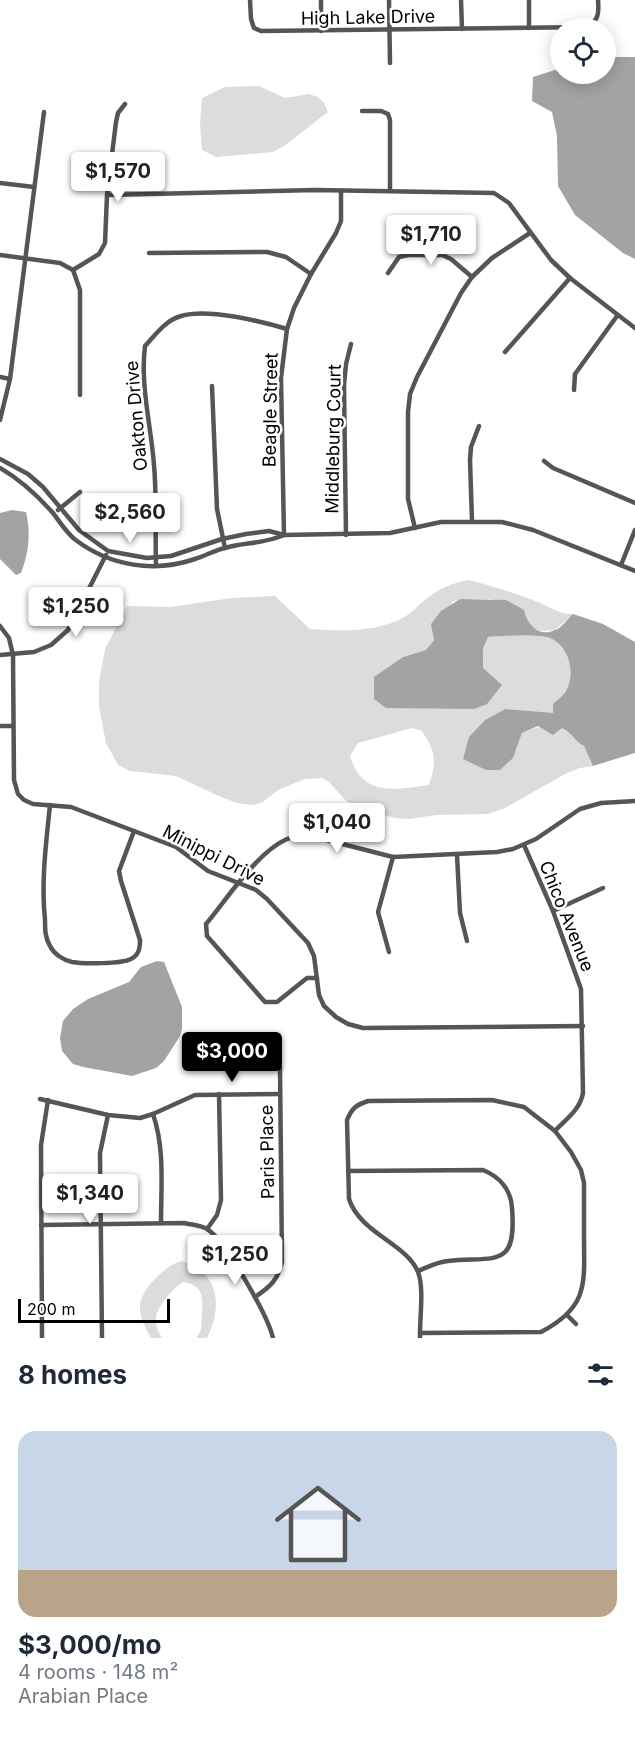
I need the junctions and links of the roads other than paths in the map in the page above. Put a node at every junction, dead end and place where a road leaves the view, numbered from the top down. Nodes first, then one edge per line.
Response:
1 (250, 0) edge
2 (321, 0) edge
3 (389, 0) edge
4 (461, 0) edge
5 (529, 0) edge
6 (598, 0) edge
7 (529, 28) junction
8 (462, 29) junction
9 (390, 30) junction
10 (321, 31) junction
11 (390, 63) dead end
12 (125, 104) dead end
13 (362, 111) dead end
14 (44, 112) dead end
15 (0, 183) edge
16 (34, 187) junction
17 (341, 191) junction
18 (390, 191) junction
19 (107, 195) junction
20 (530, 233) junction
21 (149, 253) dead end
22 (0, 255) edge
23 (25, 257) junction
24 (73, 270) junction
25 (388, 273) dead end
26 (311, 274) junction
27 (472, 278) junction
28 (570, 278) junction
29 (617, 316) junction
30 (635, 328) edge
31 (287, 329) junction
32 (351, 344) dead end
33 (505, 352) dead end
34 (0, 377) edge
35 (10, 379) junction
36 (212, 386) dead end
37 (574, 390) dead end
38 (80, 395) dead end
39 (0, 420) edge
40 (479, 426) dead end
41 (0, 459) edge
42 (544, 461) dead end
43 (0, 468) edge
44 (80, 492) dead end
45 (635, 503) edge
46 (60, 508) junction
47 (53, 513) junction
48 (472, 521) junction
49 (415, 528) junction
50 (635, 530) edge
51 (284, 535) junction
52 (346, 535) junction
53 (222, 539) junction
54 (225, 548) junction
55 (108, 551) junction
56 (156, 556) junction
57 (105, 557) junction
58 (621, 565) junction
59 (156, 566) junction
60 (635, 571) edge
61 (0, 626) edge
62 (0, 655) edge
63 (13, 655) junction
64 (0, 726) edge
65 (14, 726) junction
66 (635, 801) edge
67 (50, 805) junction
68 (134, 831) junction
69 (524, 845) junction
70 (457, 855) junction
71 (393, 857) junction
72 (238, 883) junction
73 (603, 888) dead end
74 (553, 910) junction
75 (468, 941) dead end
76 (389, 952) dead end
77 (317, 978) junction
78 (583, 1026) junction
79 (280, 1067) dead end
80 (219, 1094) junction
81 (280, 1094) junction
82 (40, 1098) dead end
83 (48, 1100) junction
84 (153, 1114) junction
85 (108, 1115) junction
86 (555, 1131) junction
87 (348, 1171) junction
88 (102, 1224) junction
89 (161, 1224) junction
90 (41, 1225) junction
91 (207, 1229) junction
92 (418, 1271) junction
93 (255, 1297) junction
94 (567, 1315) junction
95 (576, 1324) dead end
96 (420, 1335) edge
97 (42, 1338) edge
98 (102, 1338) edge
99 (273, 1338) edge

1 - 10 street, High Lake Drive
2 - 10 street
3 - 9 street
4 - 8 street
5 - 7 street
6 - 7 street, High Lake Drive
7 - 8 street, High Lake Drive
8 - 9 street, High Lake Drive
9 - 10 street, High Lake Drive
9 - 11 street
12 - 19 street
13 - 18 street
14 - 16 street
15 - 16 street
16 - 23 street
17 - 18 street
17 - 19 street
17 - 26 street, Beagle Street
18 - 20 street
19 - 24 street
20 - 27 street
20 - 28 street
21 - 26 street
22 - 23 street
23 - 24 street
23 - 35 street
24 - 38 street
25 - 27 street
26 - 31 street, Beagle Street
27 - 49 street
28 - 29 street
28 - 33 street
29 - 30 street
29 - 37 street
31 - 51 street, Beagle Street
31 - 56 street, Oakton Drive
32 - 52 street, Middleburg Court
34 - 35 street
35 - 39 street
36 - 53 street
40 - 48 street
41 - 46 street
42 - 45 street
43 - 47 street
44 - 46 street
46 - 47 street
46 - 55 street
47 - 57 street
48 - 49 street
48 - 58 street
49 - 52 street
50 - 58 street
51 - 52 street
51 - 53 street
51 - 54 street
53 - 54 street
53 - 56 street
54 - 59 street
55 - 56 street
55 - 57 street
56 - 59 street, Oakton Drive
57 - 59 street
57 - 63 street
58 - 60 street
61 - 63 street
62 - 63 street
63 - 65 street, Minippi Drive
64 - 65 street
65 - 67 street, Minippi Drive
66 - 69 street
67 - 68 street, Minippi Drive
67 - 68 street
68 - 72 street, Minippi Drive
69 - 70 street
69 - 74 street, Chico Avenue
70 - 71 street
70 - 75 street
71 - 72 street
71 - 76 street
72 - 77 street, Minippi Drive
72 - 77 street
73 - 74 street
74 - 78 street, Chico Avenue
77 - 78 street, Minippi Drive
78 - 86 street, Chico Avenue
79 - 81 street, Paris Place
80 - 81 street
80 - 84 street
80 - 91 street
81 - 93 street, Paris Place
82 - 83 street
83 - 85 street
83 - 90 street
84 - 85 street
84 - 89 street
85 - 88 street
86 - 87 street
86 - 94 street
87 - 92 street
87 - 92 street
88 - 89 street
88 - 90 street
88 - 98 street
89 - 91 street
90 - 97 street
91 - 93 street
92 - 96 street
93 - 99 street
94 - 95 street
94 - 96 street

